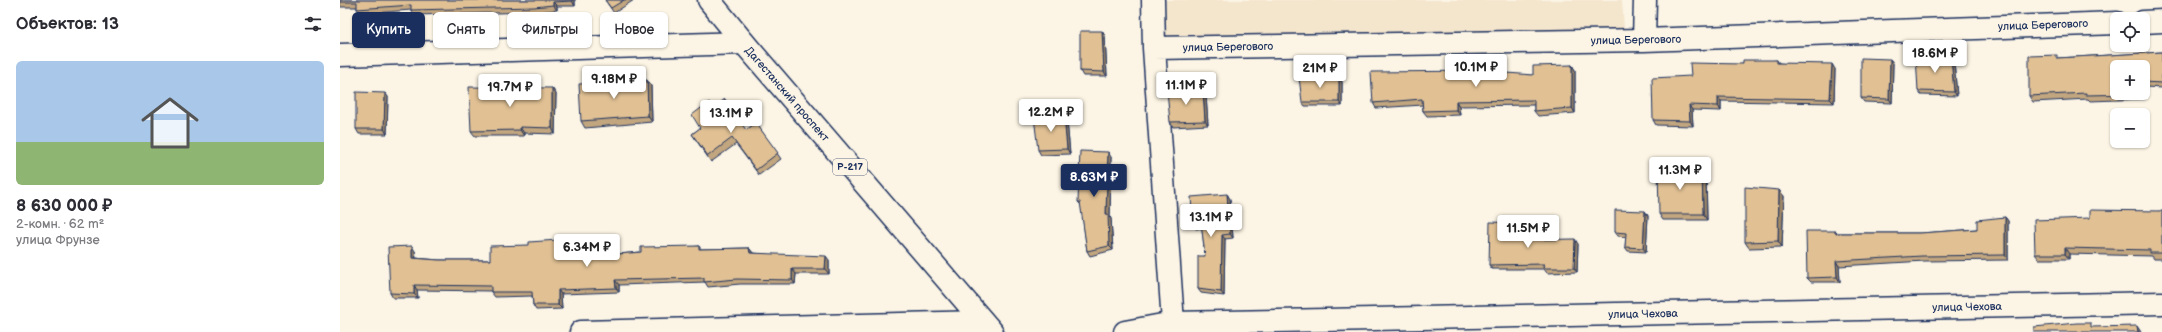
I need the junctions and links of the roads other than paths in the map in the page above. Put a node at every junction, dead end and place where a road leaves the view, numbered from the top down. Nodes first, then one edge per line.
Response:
1 (709, 0) edge
2 (1153, 0) edge
3 (1645, 0) edge
4 (2162, 21) edge
5 (2150, 22) edge
6 (2110, 23) edge
7 (1644, 40) junction
8 (744, 43) junction
9 (1154, 48) junction
10 (340, 55) edge
11 (2162, 303) edge
12 (987, 327) edge
13 (1174, 328) edge
14 (580, 332) edge
15 (1125, 332) edge

1 - 8 main road, Дагестанский проспект / Р-217
2 - 9 main road
3 - 7 main road
4 - 5 main road
6 - 7 main road, улица Берегового
7 - 9 main road, улица Берегового
8 - 10 main road
8 - 12 main road, Дагестанский проспект / Р-217
9 - 13 main road
11 - 13 main road, улица Чехова
12 - 14 main road
13 - 15 main road, улица Чехова

